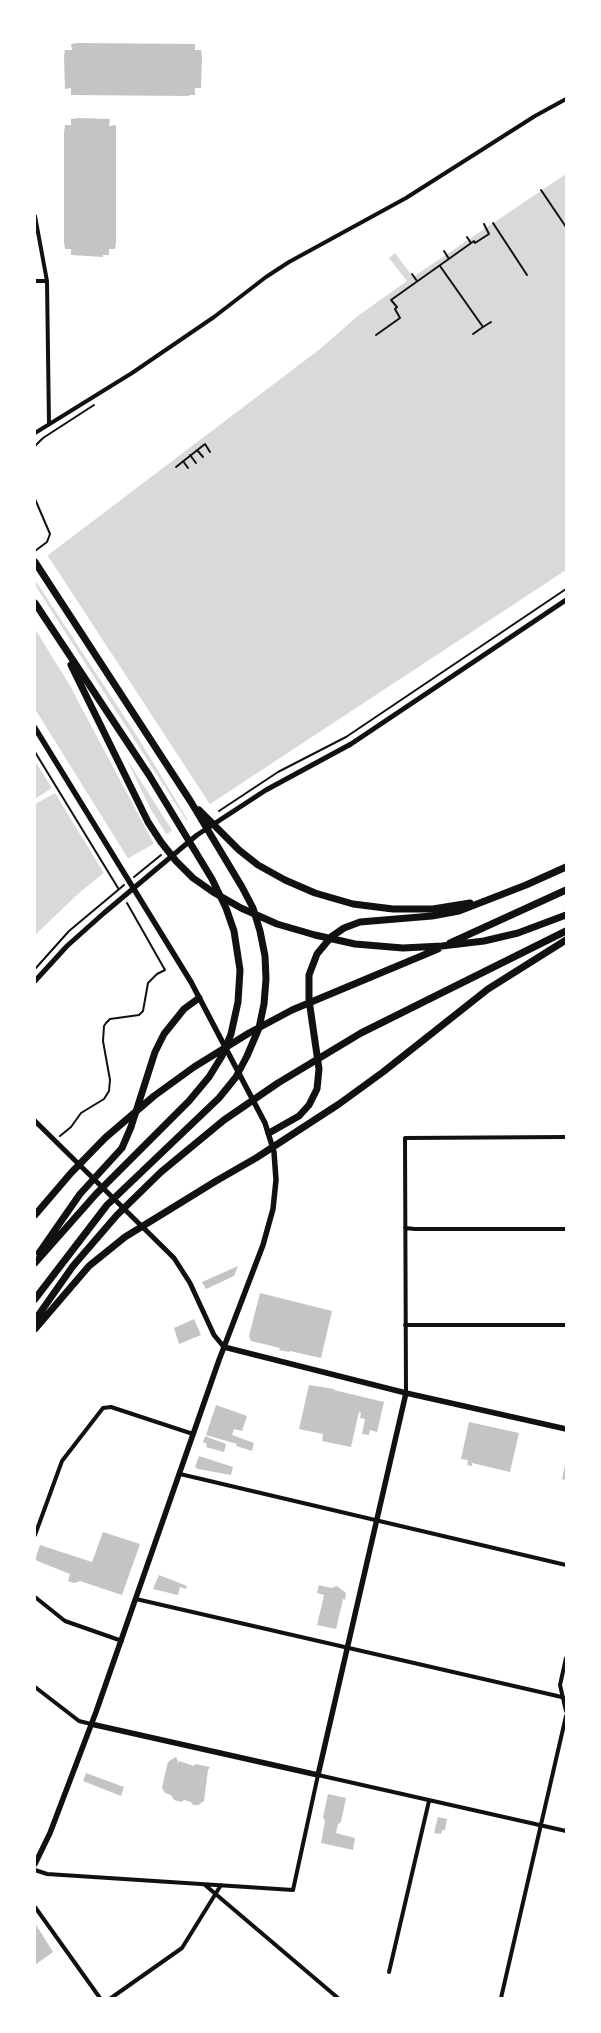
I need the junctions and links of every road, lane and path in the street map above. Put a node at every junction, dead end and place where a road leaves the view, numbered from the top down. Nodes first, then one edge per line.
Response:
1 (566, 99) edge
2 (541, 190) dead end
3 (35, 216) edge
4 (493, 223) dead end
5 (484, 224) dead end
6 (566, 227) edge
7 (467, 237) dead end
8 (471, 243) junction
9 (444, 250) dead end
10 (449, 259) junction
11 (440, 266) junction
12 (412, 274) dead end
13 (527, 275) dead end
14 (35, 281) edge
15 (47, 281) junction
16 (417, 281) dead end
17 (491, 322) dead end
18 (483, 327) junction
19 (473, 334) dead end
20 (376, 335) dead end
21 (96, 404) dead end
22 (49, 424) junction
23 (35, 433) edge
24 (35, 446) edge
25 (197, 450) junction
26 (210, 452) dead end
27 (190, 456) junction
28 (202, 457) dead end
29 (183, 461) junction
30 (196, 463) dead end
31 (176, 467) dead end
32 (188, 468) dead end
33 (35, 499) edge
34 (35, 551) edge
35 (35, 562) edge
36 (566, 600) edge
37 (35, 603) edge
38 (59, 640) junction
39 (35, 728) edge
40 (35, 752) edge
41 (190, 802) junction
42 (566, 868) edge
43 (566, 890) edge
44 (511, 891) junction
45 (121, 894) dead end
46 (125, 900) dead end
47 (566, 915) edge
48 (566, 931) edge
49 (566, 940) edge
50 (35, 981) edge
51 (199, 998) junction
52 (35, 1121) edge
53 (269, 1133) junction
54 (60, 1136) dead end
55 (566, 1137) edge
56 (273, 1147) junction
57 (35, 1215) edge
58 (406, 1228) junction
59 (566, 1229) edge
60 (35, 1262) edge
61 (35, 1299) edge
62 (35, 1320) edge
63 (405, 1325) junction
64 (566, 1325) edge
65 (35, 1329) edge
66 (224, 1347) junction
67 (406, 1393) junction
68 (566, 1430) edge
69 (193, 1434) junction
70 (180, 1474) junction
71 (377, 1520) junction
72 (35, 1535) edge
73 (566, 1565) edge
74 (35, 1597) edge
75 (136, 1599) junction
76 (122, 1641) junction
77 (347, 1648) junction
78 (566, 1658) edge
79 (35, 1687) edge
80 (564, 1698) edge
81 (566, 1711) edge
82 (566, 1716) edge
83 (91, 1724) junction
84 (318, 1775) junction
85 (429, 1801) junction
86 (541, 1825) junction
87 (566, 1831) edge
88 (35, 1864) edge
89 (35, 1870) edge
90 (204, 1884) junction
91 (221, 1885) junction
92 (216, 1894) junction
93 (35, 1907) edge
94 (390, 1972) dead end
95 (100, 1998) edge
96 (111, 1998) edge
97 (338, 1998) edge
98 (501, 1998) edge

1 - 22 street
2 - 6 path
3 - 15 street
4 - 13 path
5 - 8 path
7 - 8 path
8 - 10 path
9 - 10 path
10 - 11 path
11 - 18 path
11 - 20 path
12 - 16 path
14 - 15 street
15 - 22 street
17 - 18 path
18 - 19 path
21 - 24 path
22 - 23 street
25 - 26 path
25 - 27 path
25 - 28 path
27 - 29 path
27 - 30 path
29 - 31 path
29 - 32 path
33 - 34 path
35 - 41 highway
36 - 50 street
37 - 38 highway
38 - 47 highway
38 - 60 highway
39 - 51 main road
40 - 45 path
41 - 44 highway
41 - 61 highway
42 - 44 highway
43 - 57 highway
44 - 53 highway
46 - 54 path
48 - 62 highway
49 - 56 highway
51 - 53 main road
51 - 60 highway
52 - 66 street
53 - 56 main road
55 - 58 street
56 - 65 highway
56 - 66 main road
58 - 59 street
58 - 63 street
63 - 64 street
63 - 67 street
66 - 67 main road
66 - 69 main road
67 - 68 main road
67 - 71 main road
69 - 70 main road
69 - 72 street
70 - 71 street
70 - 75 main road
71 - 73 street
71 - 77 main road
74 - 76 street
75 - 76 main road
75 - 77 street
76 - 83 main road
77 - 80 street
77 - 84 main road
78 - 80 street
79 - 83 street
80 - 81 street
82 - 86 street
83 - 84 main road
83 - 88 main road
84 - 85 street
84 - 91 street
85 - 86 street
85 - 94 street
86 - 87 street
86 - 98 street
89 - 90 street
90 - 91 street
90 - 92 street
91 - 92 street
92 - 96 street
92 - 97 street
93 - 95 street

